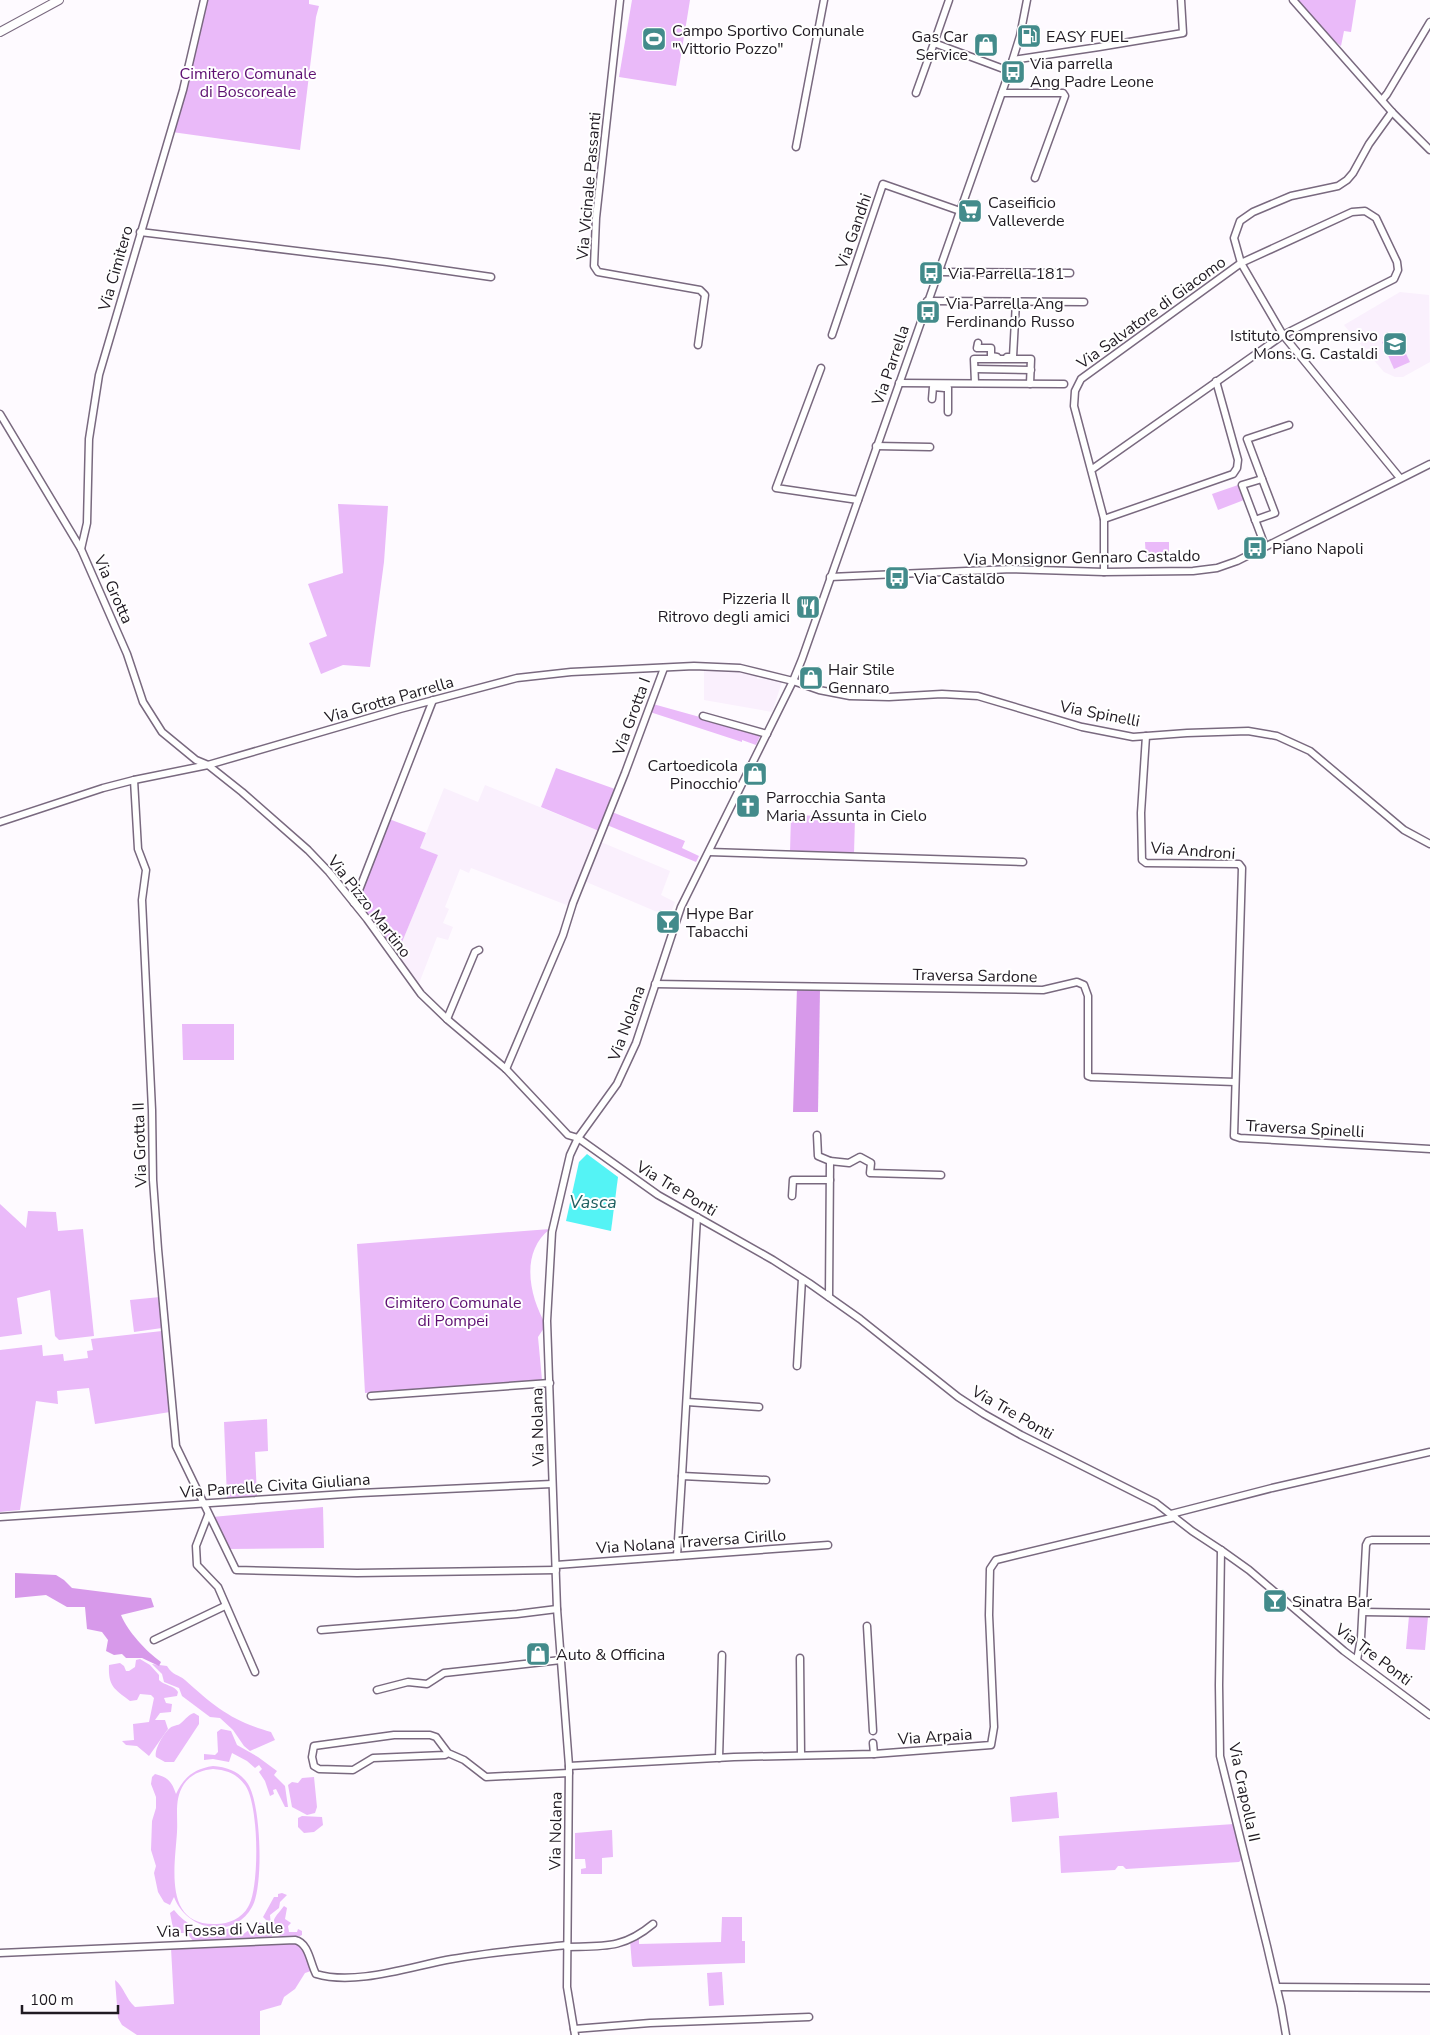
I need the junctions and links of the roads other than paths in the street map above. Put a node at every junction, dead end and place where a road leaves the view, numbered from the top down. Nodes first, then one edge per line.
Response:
1 (59, 0) edge
2 (204, 0) edge
3 (620, 0) edge
4 (824, 0) edge
5 (949, 0) edge
6 (1027, 0) edge
7 (1181, 0) edge
8 (1293, 0) edge
9 (1430, 22) edge
10 (0, 32) edge
11 (934, 43) junction
12 (1013, 60) junction
13 (1010, 71) junction
14 (916, 93) dead end
15 (1002, 93) junction
16 (1382, 100) junction
17 (1392, 112) junction
18 (796, 147) dead end
19 (1430, 150) edge
20 (1035, 178) dead end
21 (960, 211) junction
22 (140, 232) junction
23 (1241, 263) junction
24 (938, 272) junction
25 (1070, 272) dead end
26 (492, 277) dead end
27 (928, 301) junction
28 (1016, 302) junction
29 (1084, 302) dead end
30 (832, 335) dead end
31 (1283, 335) junction
32 (978, 343) dead end
33 (698, 345) dead end
34 (821, 368) dead end
35 (975, 369) junction
36 (1031, 370) junction
37 (1216, 381) junction
38 (899, 383) junction
39 (975, 383) junction
40 (1030, 384) junction
41 (1064, 384) dead end
42 (932, 399) dead end
43 (948, 412) dead end
44 (0, 414) edge
45 (1290, 425) dead end
46 (876, 446) junction
47 (930, 447) dead end
48 (1430, 464) edge
49 (1092, 470) junction
50 (1400, 478) junction
51 (1262, 479) junction
52 (858, 500) junction
53 (1104, 519) junction
54 (1255, 520) junction
55 (1265, 546) junction
56 (82, 549) junction
57 (1104, 572) junction
58 (830, 577) junction
59 (664, 668) junction
60 (793, 681) junction
61 (433, 700) junction
62 (703, 716) dead end
63 (767, 734) junction
64 (1146, 736) junction
65 (208, 766) junction
66 (134, 780) junction
67 (0, 822) edge
68 (1430, 844) edge
69 (709, 852) junction
70 (1023, 862) dead end
71 (354, 902) junction
72 (479, 950) dead end
73 (655, 984) junction
74 (447, 1019) junction
75 (506, 1069) junction
76 (1235, 1082) junction
77 (817, 1135) dead end
78 (578, 1138) junction
79 (1430, 1149) edge
80 (830, 1161) junction
81 (942, 1174) dead end
82 (830, 1180) junction
83 (792, 1196) dead end
84 (697, 1217) junction
85 (802, 1279) junction
86 (828, 1297) junction
87 (797, 1366) dead end
88 (550, 1384) junction
89 (370, 1396) dead end
90 (687, 1402) junction
91 (759, 1407) dead end
92 (1430, 1452) edge
93 (682, 1476) junction
94 (766, 1480) dead end
95 (552, 1484) junction
96 (203, 1504) junction
97 (208, 1515) junction
98 (1173, 1516) junction
99 (0, 1517) edge
100 (1430, 1540) edge
101 (828, 1545) dead end
102 (1221, 1550) junction
103 (677, 1556) junction
104 (556, 1567) junction
105 (225, 1606) junction
106 (557, 1609) junction
107 (1363, 1612) junction
108 (1430, 1614) edge
109 (867, 1626) dead end
110 (322, 1630) dead end
111 (154, 1640) dead end
112 (722, 1655) dead end
113 (800, 1658) dead end
114 (561, 1660) junction
115 (1357, 1660) junction
116 (255, 1672) dead end
117 (377, 1690) dead end
118 (1430, 1715) edge
119 (872, 1731) dead end
120 (873, 1743) dead end
121 (448, 1753) junction
122 (874, 1754) junction
123 (802, 1755) junction
124 (719, 1758) junction
125 (569, 1769) junction
126 (653, 1924) dead end
127 (567, 1946) junction
128 (0, 1953) edge
129 (1277, 1987) junction
130 (1430, 1988) edge
131 (809, 2017) dead end
132 (574, 2032) edge
133 (1286, 2035) edge

1 - 10 main road
2 - 22 street, Via Cimitero
3 - 33 street, Via Vicinale Passanti
4 - 18 street
5 - 11 street
6 - 12 street, Via Parrella
7 - 12 street
8 - 16 street
9 - 16 street
11 - 13 street
11 - 14 street
12 - 13 street, Via Parrella
13 - 15 street, Via Parrella
15 - 20 street
15 - 21 street, Via Parrella
16 - 17 street
17 - 19 street
17 - 23 street, Via Salvatore di Giacomo
21 - 24 street, Via Parrella
21 - 30 street, Via Gandhi
22 - 26 street
22 - 56 street, Via Cimitero
23 - 31 street, Via Salvatore di Giacomo
23 - 31 street, Via Salvatore di Giacomo
23 - 49 street, Via Salvatore di Giacomo
24 - 25 street
24 - 27 street, Via Parrella
27 - 28 street
27 - 38 street, Via Parrella
28 - 29 street
28 - 32 street
31 - 37 street, Via Salvatore di Giacomo
31 - 50 street, Via Salvatore di Giacomo
34 - 52 street
35 - 36 street
35 - 36 street
35 - 39 street
36 - 40 street
37 - 49 street, Via Salvatore di Giacomo
37 - 53 street
38 - 39 street
38 - 46 street, Via Parrella
39 - 40 street
40 - 41 street
42 - 43 street
44 - 56 street, Via Grotta
45 - 51 street
46 - 47 street
46 - 52 street, Via Parrella
48 - 50 street, Via Monsignor Gennaro Castaldo
49 - 53 street, Via Salvatore di Giacomo
50 - 55 street, Via Monsignor Gennaro Castaldo
51 - 54 street
51 - 54 street
52 - 58 street, Via Parrella
53 - 57 street, Via Salvatore di Giacomo
54 - 55 street
55 - 57 street, Via Monsignor Gennaro Castaldo
56 - 65 street, Via Grotta
57 - 58 street, Via Monsignor Gennaro Castaldo
58 - 60 street, Via Parrella
59 - 60 street, Via Grotta Parrella
59 - 61 street, Via Grotta Parrella
59 - 75 street, Via Grotta I
60 - 63 street, Via Nolana
60 - 64 street, Via Spinelli
61 - 65 street, Via Grotta Parrella
61 - 71 street
62 - 63 street
63 - 69 street, Via Nolana
64 - 68 street, Via Spinelli
64 - 76 street, Via Androni
65 - 66 street, Via Grotta Parrella
65 - 71 street, Via Pizzo Martino
66 - 67 street, Via Grotta Parrella
66 - 96 street, Via Grotta II
69 - 70 street
69 - 73 street, Via Nolana
71 - 74 street, Via Pizzo Martino
72 - 74 street
73 - 76 street, Traversa Sardone
73 - 78 street, Via Nolana
74 - 75 street, Via Pizzo Martino
75 - 78 street, Via Pizzo Martino
76 - 79 street, Traversa Spinelli
77 - 80 street
78 - 84 street, Via Tre Ponti
78 - 88 street, Via Nolana
80 - 81 street
80 - 82 street
82 - 83 street
82 - 86 street
84 - 85 street, Via Tre Ponti
84 - 90 street
85 - 86 street, Via Tre Ponti
85 - 87 street
86 - 98 street, Via Tre Ponti
88 - 89 street
88 - 95 street, Via Nolana
90 - 91 street
90 - 93 street
92 - 98 street
93 - 94 street
93 - 103 street
95 - 96 street, Via Parrelle Civita Giuliana
95 - 104 street, Via Nolana
96 - 97 street, Via Grotta II
96 - 99 street, Via Parrelle Civita Giuliana
97 - 104 street, Via Nolana Traversa Cirillo
97 - 105 street
98 - 102 street, Via Tre Ponti
98 - 122 street, Via Arpaia
100 - 107 street
101 - 103 street, Via Nolana Traversa Cirillo
102 - 115 street, Via Tre Ponti
102 - 129 street, Via Crapolla II
103 - 104 street, Via Nolana Traversa Cirillo
104 - 106 street, Via Nolana
105 - 111 street
105 - 116 street
106 - 110 street
106 - 114 street, Via Nolana
107 - 108 street
107 - 115 street
109 - 119 street
112 - 124 street
113 - 123 street
114 - 117 street
114 - 125 street, Via Nolana
115 - 118 street, Via Tre Ponti
120 - 122 street
121 - 121 street, Via Arpaia
121 - 125 street, Via Arpaia
122 - 123 street, Via Arpaia
123 - 124 street, Via Arpaia
124 - 125 street, Via Arpaia
125 - 127 street, Via Nolana
126 - 127 street
127 - 128 street, Via Fossa di Valle
127 - 132 street, Via Nolana
129 - 130 street
129 - 133 street, Via Crapolla II
131 - 132 street

